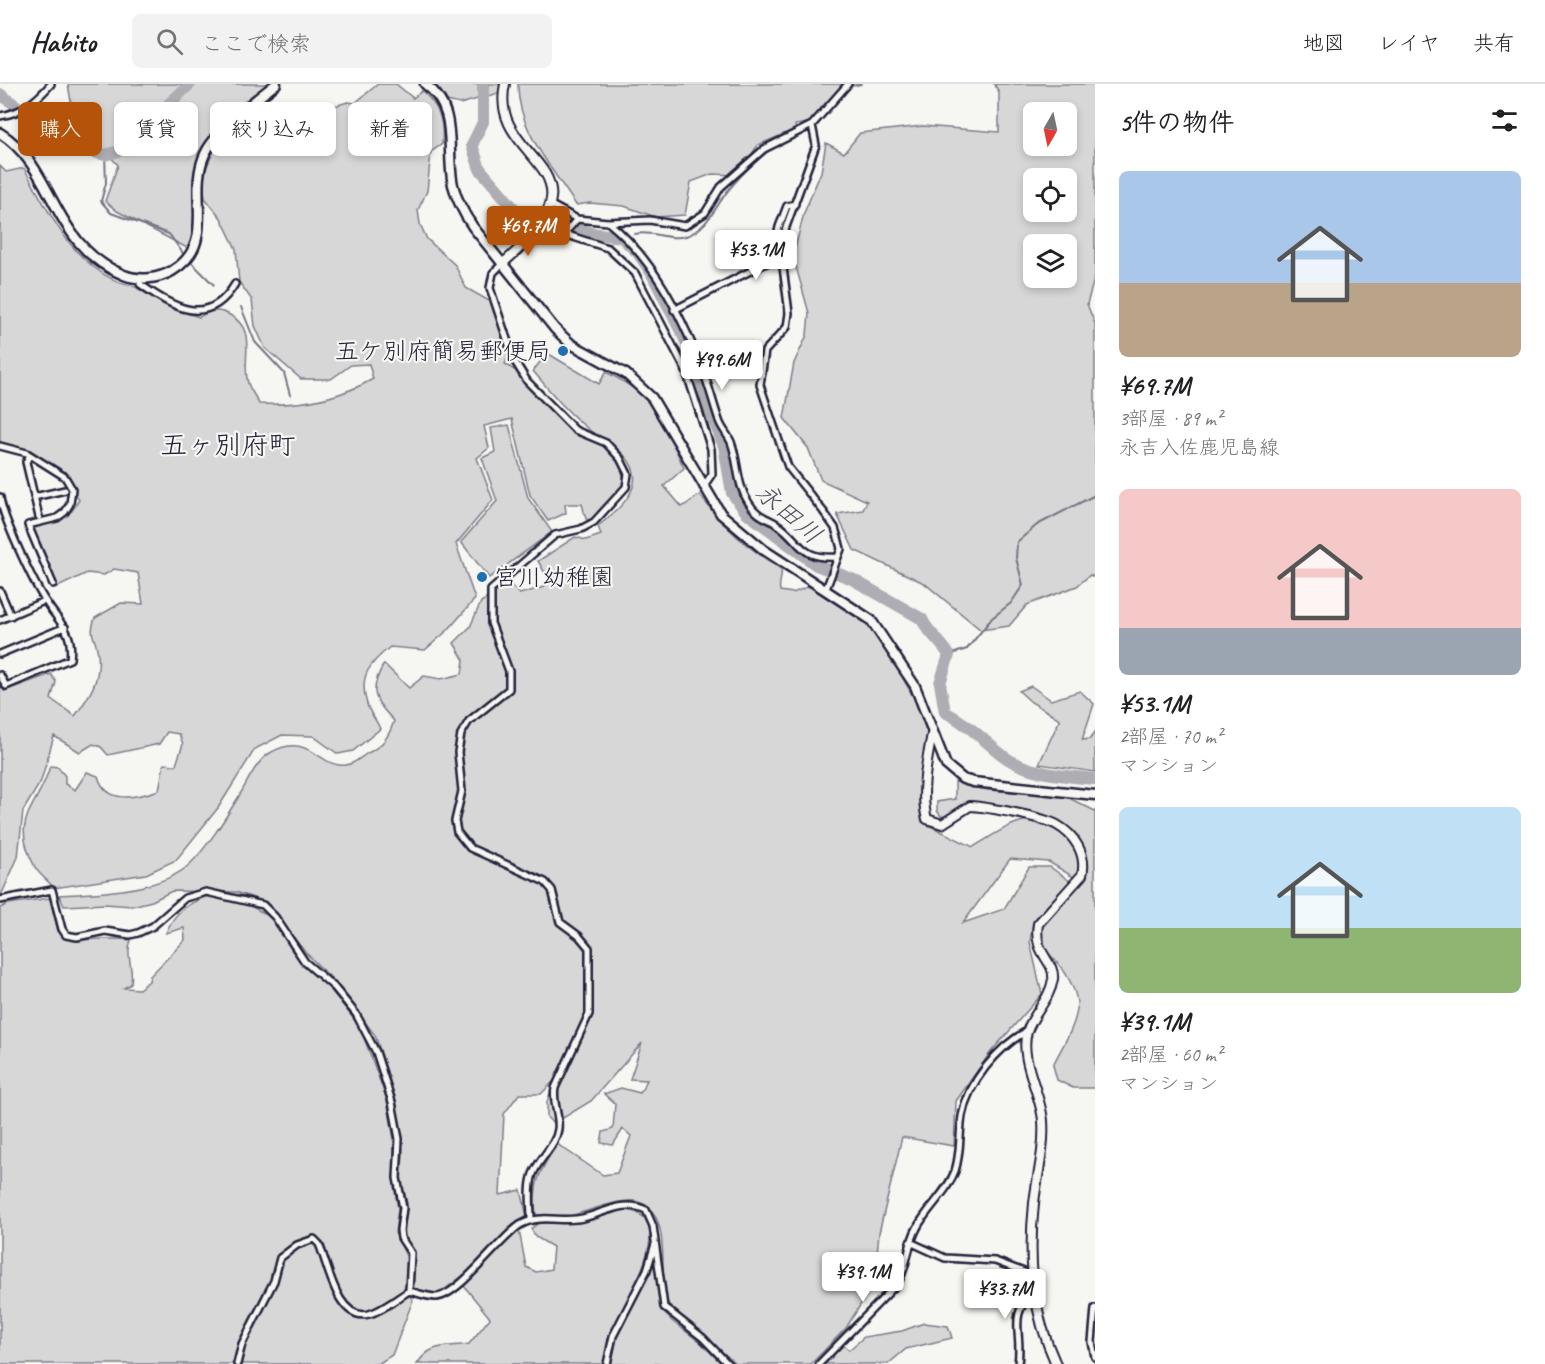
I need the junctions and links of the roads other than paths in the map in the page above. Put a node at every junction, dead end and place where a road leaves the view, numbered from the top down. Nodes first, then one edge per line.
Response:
1 (51, 84) edge
2 (276, 84) edge
3 (425, 84) edge
4 (505, 84) edge
5 (848, 84) edge
6 (0, 116) edge
7 (812, 125) junction
8 (0, 133) edge
9 (795, 204) junction
10 (550, 206) junction
11 (575, 221) junction
12 (608, 222) junction
13 (502, 264) junction
14 (144, 278) junction
15 (235, 284) dead end
16 (674, 310) junction
17 (0, 446) edge
18 (30, 455) junction
19 (703, 487) junction
20 (65, 490) dead end
21 (0, 496) edge
22 (34, 497) junction
23 (0, 504) edge
24 (2, 514) edge
25 (39, 517) dead end
26 (837, 560) junction
27 (53, 584) dead end
28 (827, 585) junction
29 (0, 591) edge
30 (44, 601) junction
31 (11, 616) junction
32 (0, 621) edge
33 (64, 627) junction
34 (0, 654) edge
35 (0, 675) edge
36 (932, 734) junction
37 (1095, 795) edge
38 (0, 900) edge
39 (1028, 1031) junction
40 (531, 1220) junction
41 (910, 1242) junction
42 (655, 1243) junction
43 (1032, 1275) junction
44 (409, 1291) junction
45 (1033, 1291) junction
46 (1095, 1308) edge
47 (1095, 1358) edge
48 (237, 1364) edge
49 (608, 1364) edge
50 (728, 1364) edge
51 (819, 1364) edge
52 (1018, 1364) edge
53 (1056, 1364) edge

1 - 6 street
2 - 14 main road
3 - 13 main road
4 - 10 street
5 - 7 street
7 - 9 street
7 - 12 street
8 - 14 main road
9 - 16 street
9 - 26 street
10 - 11 street
10 - 13 street
11 - 12 street
11 - 19 street
12 - 16 street
13 - 19 main road
13 - 40 street
14 - 15 street
16 - 26 street
17 - 18 street
18 - 22 street
18 - 27 street
19 - 28 main road
20 - 22 street
21 - 23 street
22 - 25 street
23 - 24 street
24 - 30 street
26 - 28 street
28 - 36 main road
29 - 31 street
30 - 31 street
30 - 33 street
31 - 32 street
33 - 34 street
33 - 35 street
36 - 37 main road
36 - 39 street
38 - 44 street
39 - 41 street
39 - 43 street
40 - 42 street
40 - 44 street
41 - 43 street
41 - 51 street
42 - 49 street
42 - 50 street
43 - 45 street
44 - 48 street
45 - 52 street
45 - 53 street
46 - 47 street

